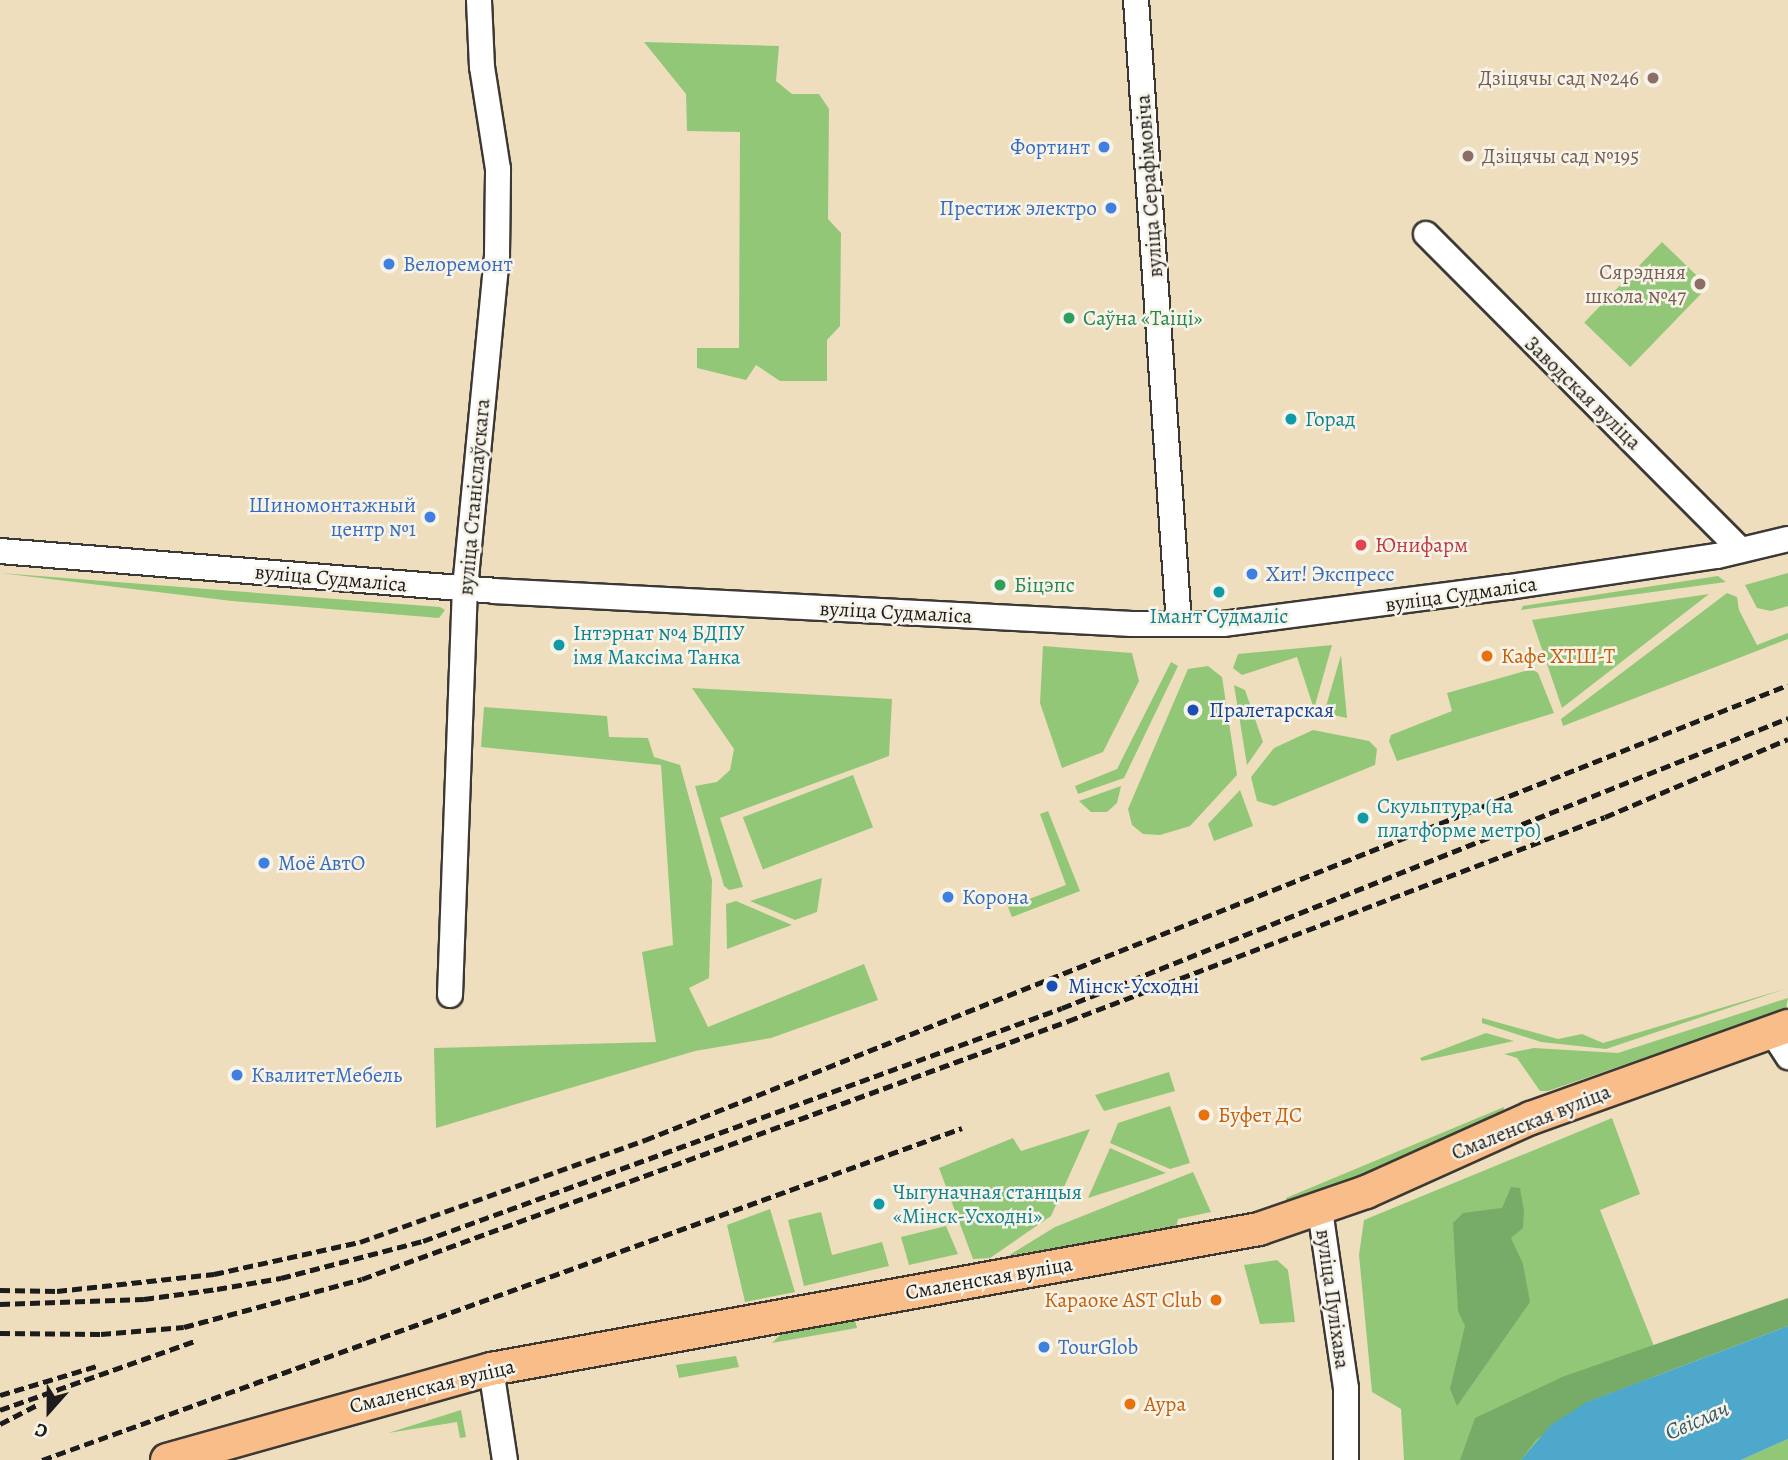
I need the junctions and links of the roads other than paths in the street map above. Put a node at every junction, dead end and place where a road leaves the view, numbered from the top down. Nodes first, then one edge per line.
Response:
1 (479, 0) edge
2 (1136, 0) edge
3 (1426, 234) dead end
4 (1788, 538) edge
5 (1741, 550) junction
6 (0, 551) edge
7 (466, 588) junction
8 (1179, 624) junction
9 (450, 995) dead end
10 (1783, 1038) edge
11 (1320, 1210) junction
12 (491, 1369) junction
13 (1346, 1388) junction
14 (167, 1460) edge
15 (505, 1460) edge
16 (1346, 1460) edge
17 (1363, 1460) edge

1 - 7 street, вуліца Станіслаўскага
2 - 8 street, вуліца Серафімовіча
3 - 5 street, Заводская вуліца
4 - 5 street, вуліца Судмаліса
5 - 8 street, вуліца Судмаліса
6 - 7 street, вуліца Судмаліса
7 - 8 street, вуліца Судмаліса
7 - 9 street, вуліца Станіслаўскага
10 - 11 main road, Смаленская вуліца
11 - 12 main road, Смаленская вуліца
11 - 13 street, вуліца Пуліхава
12 - 14 main road, Смаленская вуліца
12 - 15 street
13 - 16 street, вуліца Пуліхава
13 - 17 street, вуліца Пуліхава

